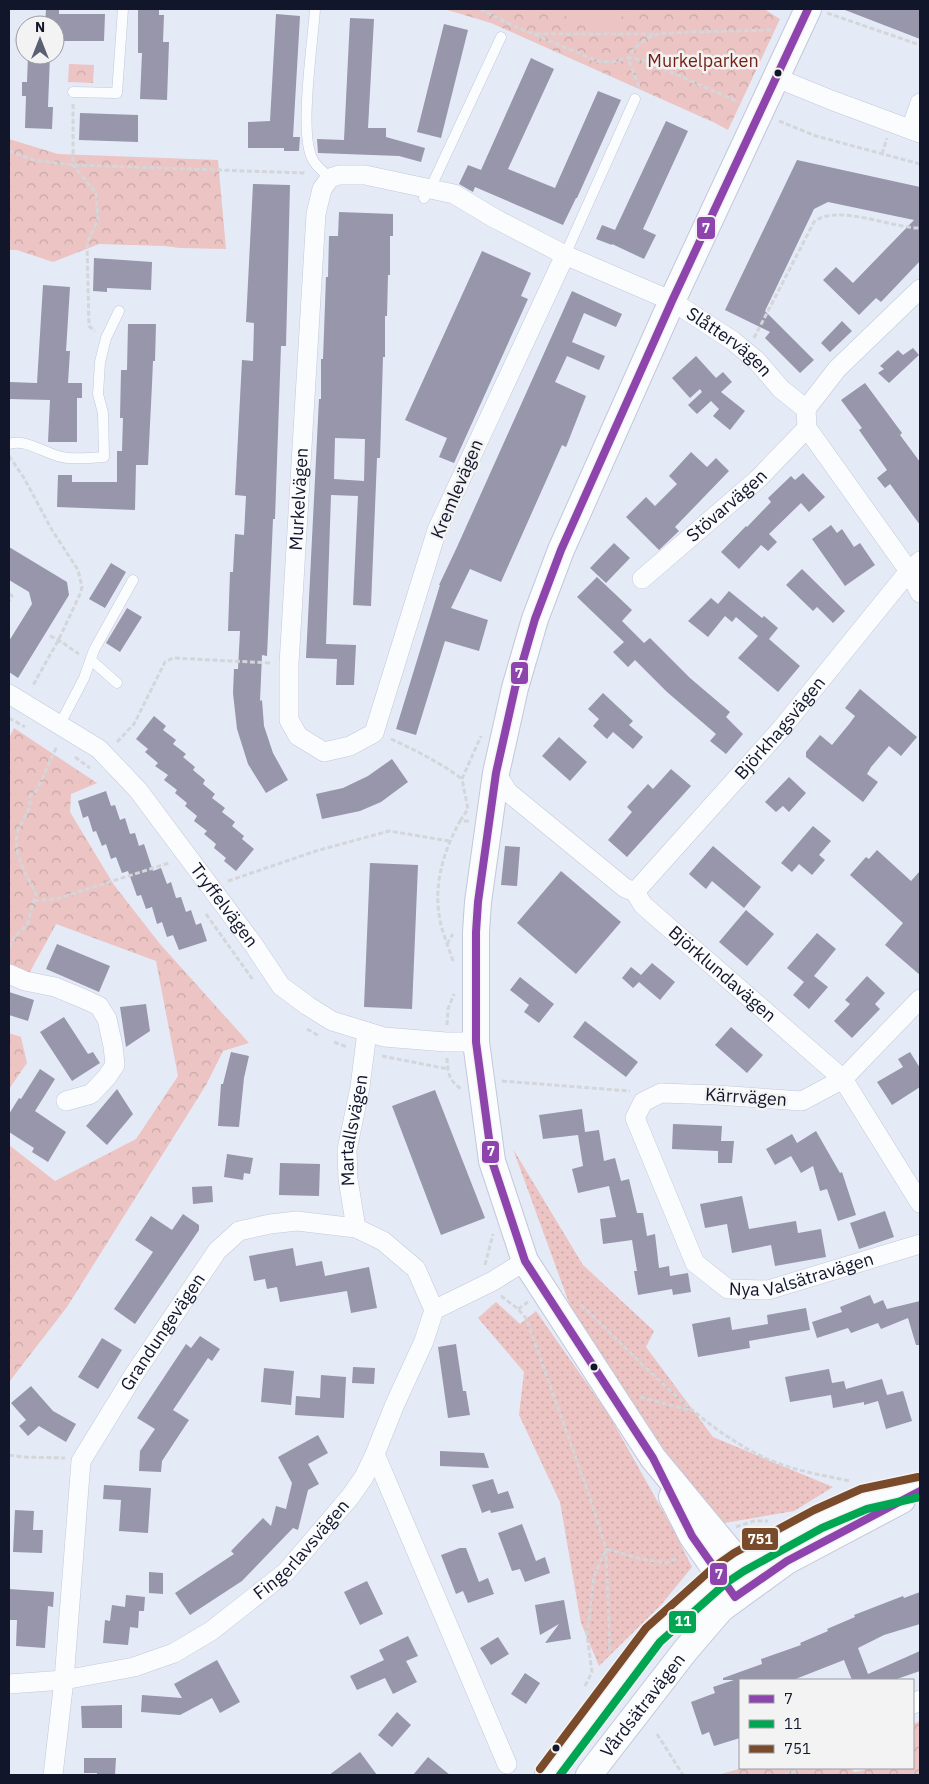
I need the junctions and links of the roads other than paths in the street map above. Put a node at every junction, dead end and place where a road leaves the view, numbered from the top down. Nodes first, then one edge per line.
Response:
1 (123, 9) edge
2 (315, 9) edge
3 (808, 9) edge
4 (501, 37) dead end
5 (777, 78) junction
6 (73, 92) road end
7 (635, 99) road end
8 (920, 103) edge
9 (916, 131) edge
10 (330, 178) junction
11 (427, 193) junction
12 (564, 254) junction
13 (920, 289) edge
14 (672, 300) junction
15 (119, 310) dead end
16 (807, 418) junction
17 (9, 444) edge
18 (915, 566) edge
19 (642, 579) dead end
20 (133, 580) dead end
21 (920, 593) edge
22 (91, 660) junction
23 (118, 683) dead end
24 (15, 698) edge
25 (59, 726) junction
26 (374, 733) joint
27 (496, 773) junction
28 (635, 892) junction
29 (9, 974) edge
30 (920, 999) edge
31 (367, 1032) junction
32 (476, 1042) junction
33 (843, 1079) junction
34 (66, 1101) dead end
35 (635, 1118) joint
36 (920, 1203) edge
37 (356, 1228) junction
38 (920, 1244) edge
39 (525, 1262) junction
40 (434, 1310) junction
41 (375, 1454) junction
42 (920, 1489) edge
43 (730, 1568) junction
44 (745, 1590) junction
45 (64, 1680) junction
46 (9, 1684) edge
47 (507, 1764) dead end
48 (53, 1775) edge
49 (548, 1775) edge
50 (589, 1775) edge

1 - 6 lane
2 - 10 lane
3 - 5 street
4 - 11 lane
5 - 9 street
5 - 14 street
7 - 12 lane
8 - 9 street
10 - 11 street, Slåttervägen
10 - 26 street, Murkelvägen
11 - 12 street, Slåttervägen
12 - 14 street, Slåttervägen
12 - 26 street, Kremlevägen
13 - 16 street, Stövarvägen
14 - 16 street, Slåttervägen
14 - 27 street
15 - 17 lane
16 - 18 street, Slåttervägen
16 - 19 street, Stövarvägen
18 - 21 street, Slåttervägen
18 - 28 street, Björkhagsvägen
20 - 22 lane
22 - 23 lane
22 - 25 lane
24 - 25 street, Tryffelvägen
25 - 31 street, Tryffelvägen
27 - 28 street, Björklundavägen
27 - 32 street
28 - 33 street, Björklundavägen
29 - 34 street
30 - 33 street, Kärrvägen
31 - 32 street, Tryffelvägen
31 - 37 street, Martallsvägen
32 - 39 street
33 - 35 street, Kärrvägen
33 - 36 street, Björklundavägen
35 - 38 street, Nya Valsätravägen
37 - 40 street, Grandungevägen
37 - 45 street, Grandungevägen
39 - 40 street
39 - 43 street
40 - 41 street, Fingerlavsvägen
41 - 45 street, Fingerlavsvägen
41 - 47 street
42 - 43 street, Vårdsätravägen
42 - 44 street, Vårdsätravägen
43 - 44 street
43 - 49 street, Vårdsätravägen
44 - 50 street, Vårdsätravägen
45 - 46 street, Fingerlavsvägen
45 - 48 street, Grandungevägen

